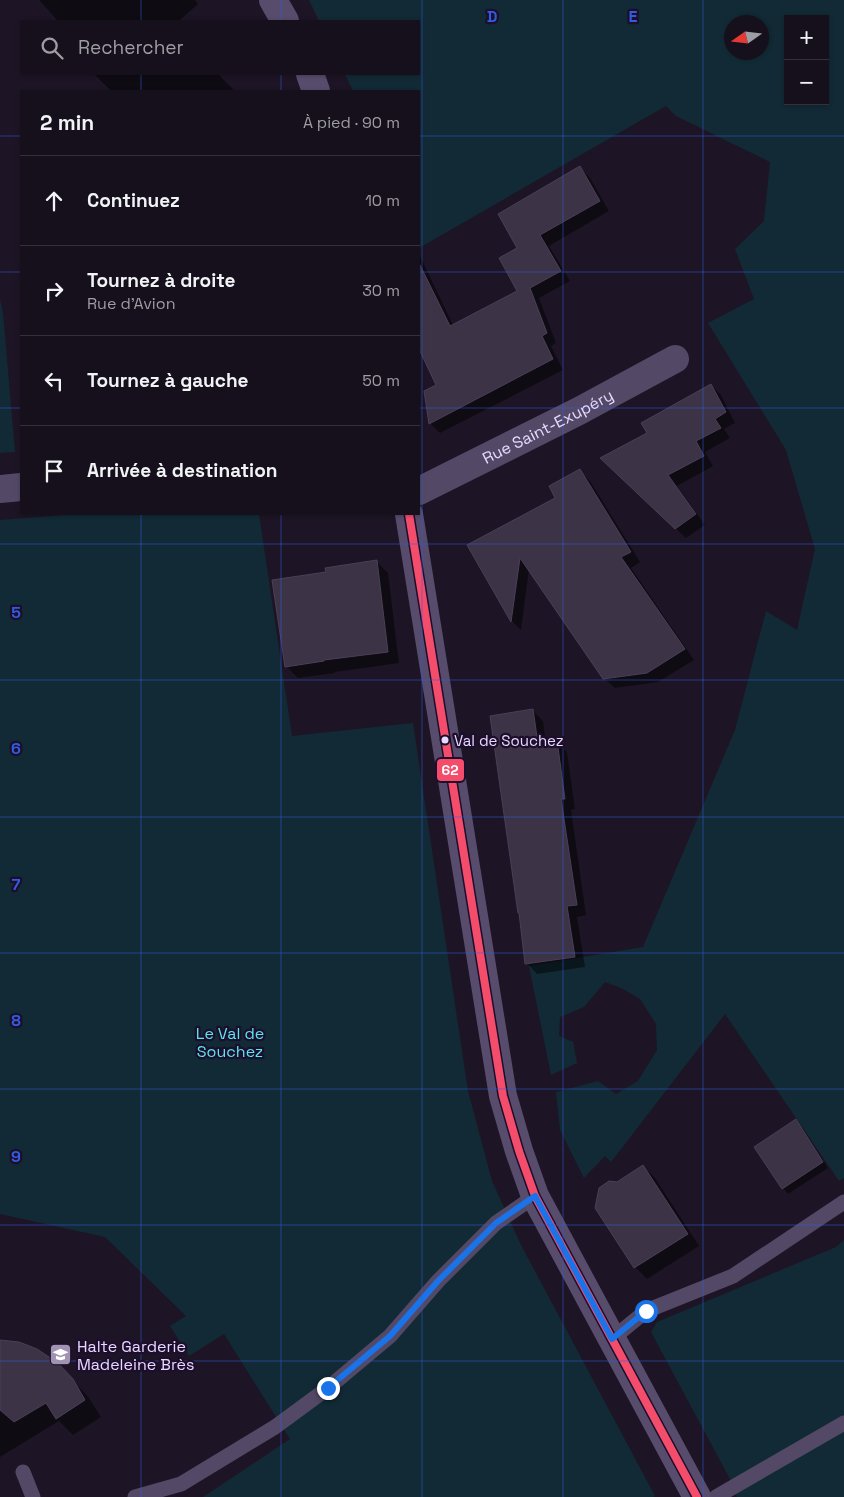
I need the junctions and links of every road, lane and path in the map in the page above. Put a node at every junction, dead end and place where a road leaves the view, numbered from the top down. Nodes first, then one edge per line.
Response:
1 (274, 0) edge
2 (284, 20) edge
3 (310, 75) edge
4 (316, 90) edge
5 (675, 359) dead end
6 (20, 487) edge
7 (0, 489) edge
8 (420, 490) edge
9 (409, 515) edge
10 (535, 1196) junction
11 (844, 1202) edge
12 (612, 1339) junction
13 (844, 1423) edge
14 (23, 1472) dead end
15 (34, 1497) edge
16 (135, 1497) edge
17 (697, 1497) edge
18 (716, 1497) edge

1 - 2 street
3 - 4 street
5 - 8 street, Rue Saint-Exupéry
6 - 7 street
9 - 10 street
10 - 12 street
10 - 16 lane
11 - 12 lane
12 - 17 street
13 - 18 lane
14 - 15 lane

